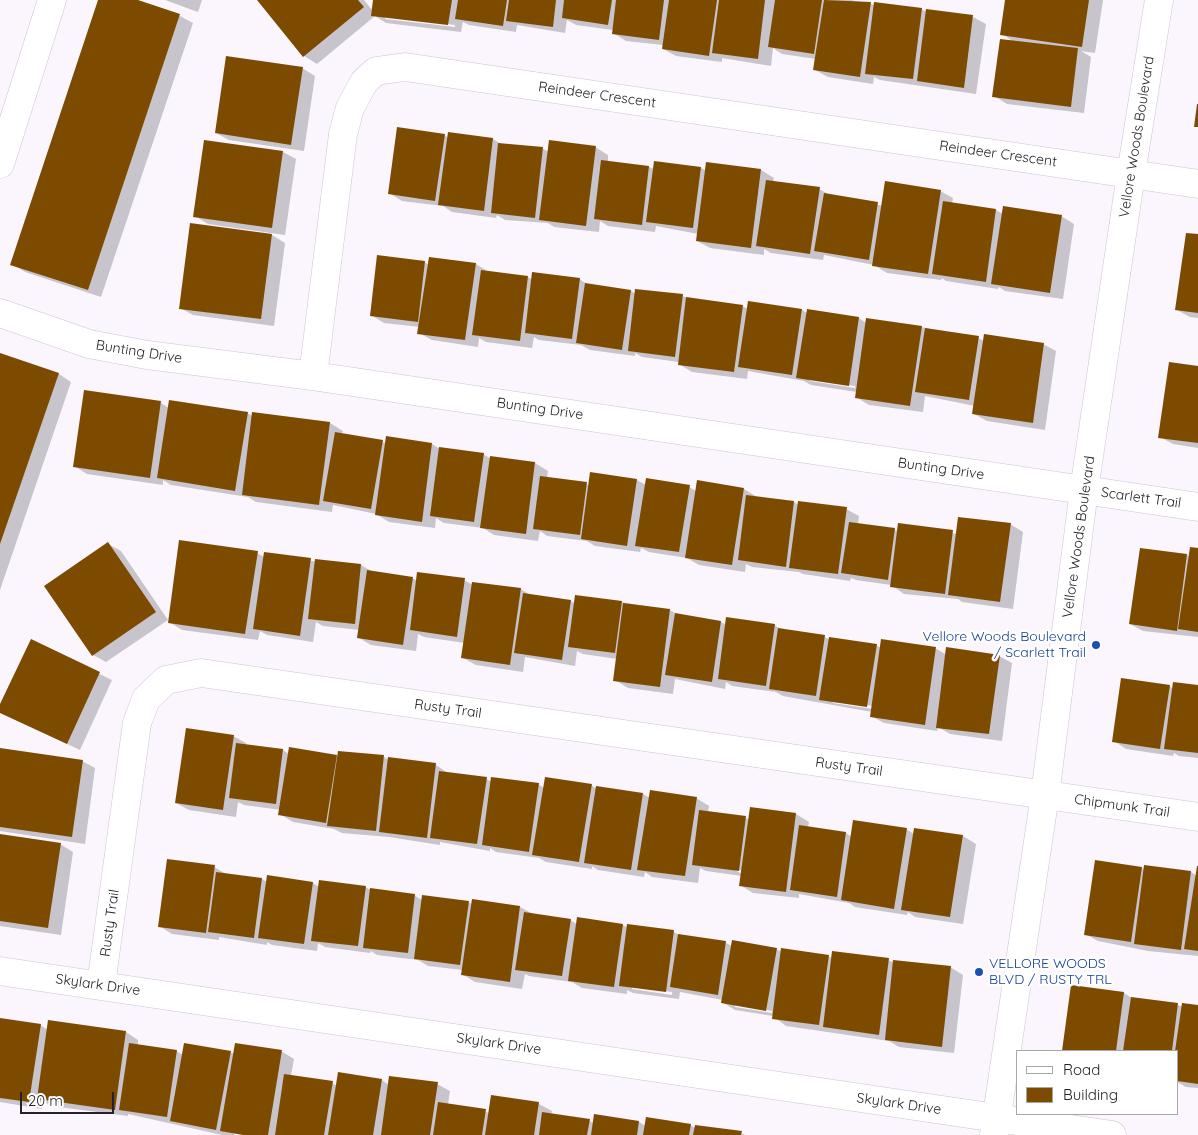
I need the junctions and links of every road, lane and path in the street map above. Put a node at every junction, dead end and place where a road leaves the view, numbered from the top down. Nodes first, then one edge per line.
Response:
1 (52, 0) edge
2 (1160, 0) edge
3 (0, 164) edge
4 (1131, 174) junction
5 (1198, 184) edge
6 (0, 314) edge
7 (313, 376) junction
8 (1084, 490) junction
9 (1198, 507) edge
10 (1045, 795) junction
11 (1198, 817) edge
12 (0, 971) edge
13 (101, 985) junction
14 (996, 1127) edge
15 (1112, 1135) edge

1 - 3 street
2 - 4 street, Vellore Woods Boulevard
4 - 5 street, Reindeer Crescent
4 - 7 street, Reindeer Crescent
4 - 8 street, Vellore Woods Boulevard
6 - 7 street, Bunting Drive
7 - 8 street, Bunting Drive
8 - 9 street, Scarlett Trail
8 - 10 street, Vellore Woods Boulevard
10 - 11 street, Chipmunk Trail
10 - 13 street, Rusty Trail
10 - 14 street, Vellore Woods Boulevard
12 - 13 street, Skylark Drive
13 - 14 street, Skylark Drive
14 - 15 street, Skylark Drive

